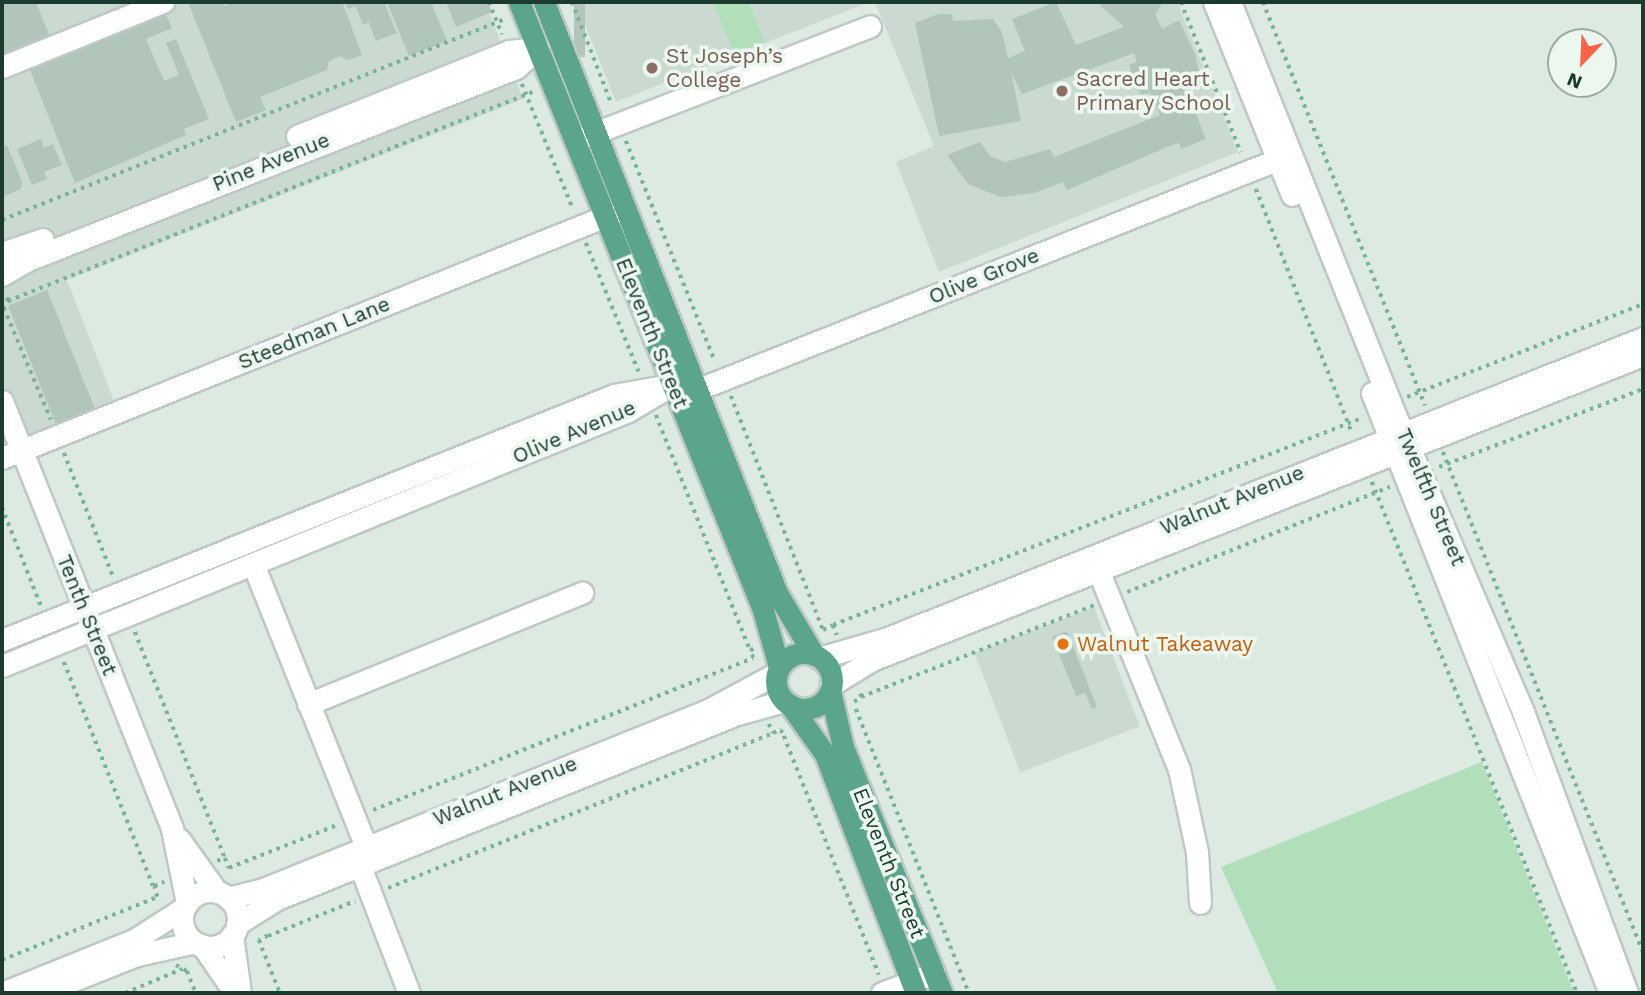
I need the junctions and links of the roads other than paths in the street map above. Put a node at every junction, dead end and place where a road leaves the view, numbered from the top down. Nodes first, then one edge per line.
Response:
1 (163, 2) edge
2 (544, 2) edge
3 (1214, 2) edge
4 (1230, 2) edge
5 (521, 6) edge
6 (870, 26) dead end
7 (560, 39) junction
8 (538, 48) junction
9 (2, 67) edge
10 (595, 132) junction
11 (575, 141) junction
12 (1284, 157) junction
13 (626, 208) junction
14 (605, 215) junction
15 (2, 253) edge
16 (2, 275) edge
17 (1643, 338) edge
18 (1643, 355) edge
19 (699, 390) junction
20 (675, 392) junction
21 (648, 393) junction
22 (2, 401) edge
23 (1434, 429) junction
24 (1399, 442) junction
25 (12, 454) edge
26 (1413, 478) junction
27 (1095, 563) junction
28 (253, 564) junction
29 (582, 593) dead end
30 (84, 608) junction
31 (93, 629) junction
32 (2, 640) edge
33 (817, 656) junction
34 (847, 662) junction
35 (2, 666) edge
36 (778, 670) junction
37 (831, 688) junction
38 (758, 697) junction
39 (787, 703) junction
40 (308, 704) junction
41 (363, 856) junction
42 (191, 872) junction
43 (223, 895) junction
44 (1200, 903) dead end
45 (185, 905) junction
46 (235, 930) junction
47 (199, 944) junction
48 (934, 973) junction
49 (882, 987) edge
50 (914, 988) edge
51 (2, 993) edge
52 (41, 993) edge
53 (238, 993) edge
54 (409, 993) edge
55 (942, 993) edge
56 (1610, 993) edge
57 (1627, 993) edge

1 - 9 street
2 - 7 main road, Eleventh Street
3 - 12 street, Twelfth Street
4 - 12 street, Twelfth Street
5 - 8 main road, Eleventh Street
6 - 10 street
7 - 8 main road, Pine Avenue
7 - 10 main road, Eleventh Street
8 - 11 main road, Eleventh Street
8 - 15 street, Pine Avenue
8 - 16 street, Pine Avenue
10 - 11 street
10 - 13 main road, Eleventh Street
11 - 14 main road, Eleventh Street
12 - 19 street, Olive Grove
12 - 24 street, Twelfth Street
13 - 14 street, Steedman Lane
13 - 19 main road, Eleventh Street
14 - 20 main road, Eleventh Street
14 - 25 street, Steedman Lane
17 - 23 street, Walnut Avenue
18 - 23 street, Walnut Avenue
19 - 20 street, Olive Grove
19 - 33 main road, Eleventh Street
20 - 21 street, Olive Avenue
20 - 36 main road, Eleventh Street
21 - 28 street, Olive Avenue
21 - 30 street, Olive Avenue
22 - 25 street, Tenth Street
23 - 24 street, Walnut Avenue
24 - 26 street, Twelfth Street
24 - 27 street, Walnut Avenue
25 - 30 street, Tenth Street
26 - 56 street, Twelfth Street
26 - 57 street, Twelfth Street
27 - 34 street, Walnut Avenue
27 - 44 street
28 - 31 street, Olive Avenue
28 - 40 street
29 - 40 street
30 - 31 street, Tenth Street
30 - 32 street, Olive Avenue
31 - 35 street, Olive Avenue
31 - 42 street, Tenth Street
33 - 34 street, Walnut Avenue
33 - 36 main road
33 - 37 main road
34 - 37 street, Walnut Avenue
36 - 38 street, Walnut Avenue
36 - 39 main road
37 - 39 main road
37 - 48 main road, Eleventh Street
38 - 39 street, Walnut Avenue
38 - 41 street, Walnut Avenue
39 - 50 main road, Eleventh Street
40 - 41 street
41 - 43 street, Walnut Avenue
41 - 46 street, Walnut Avenue
41 - 54 street
42 - 43 street, Tenth Street
42 - 45 street, Tenth Street
43 - 45 street
43 - 46 street
45 - 47 street
45 - 51 street
46 - 47 street
46 - 53 street
47 - 52 street
47 - 53 street
48 - 50 street
48 - 55 main road, Eleventh Street
49 - 50 street

